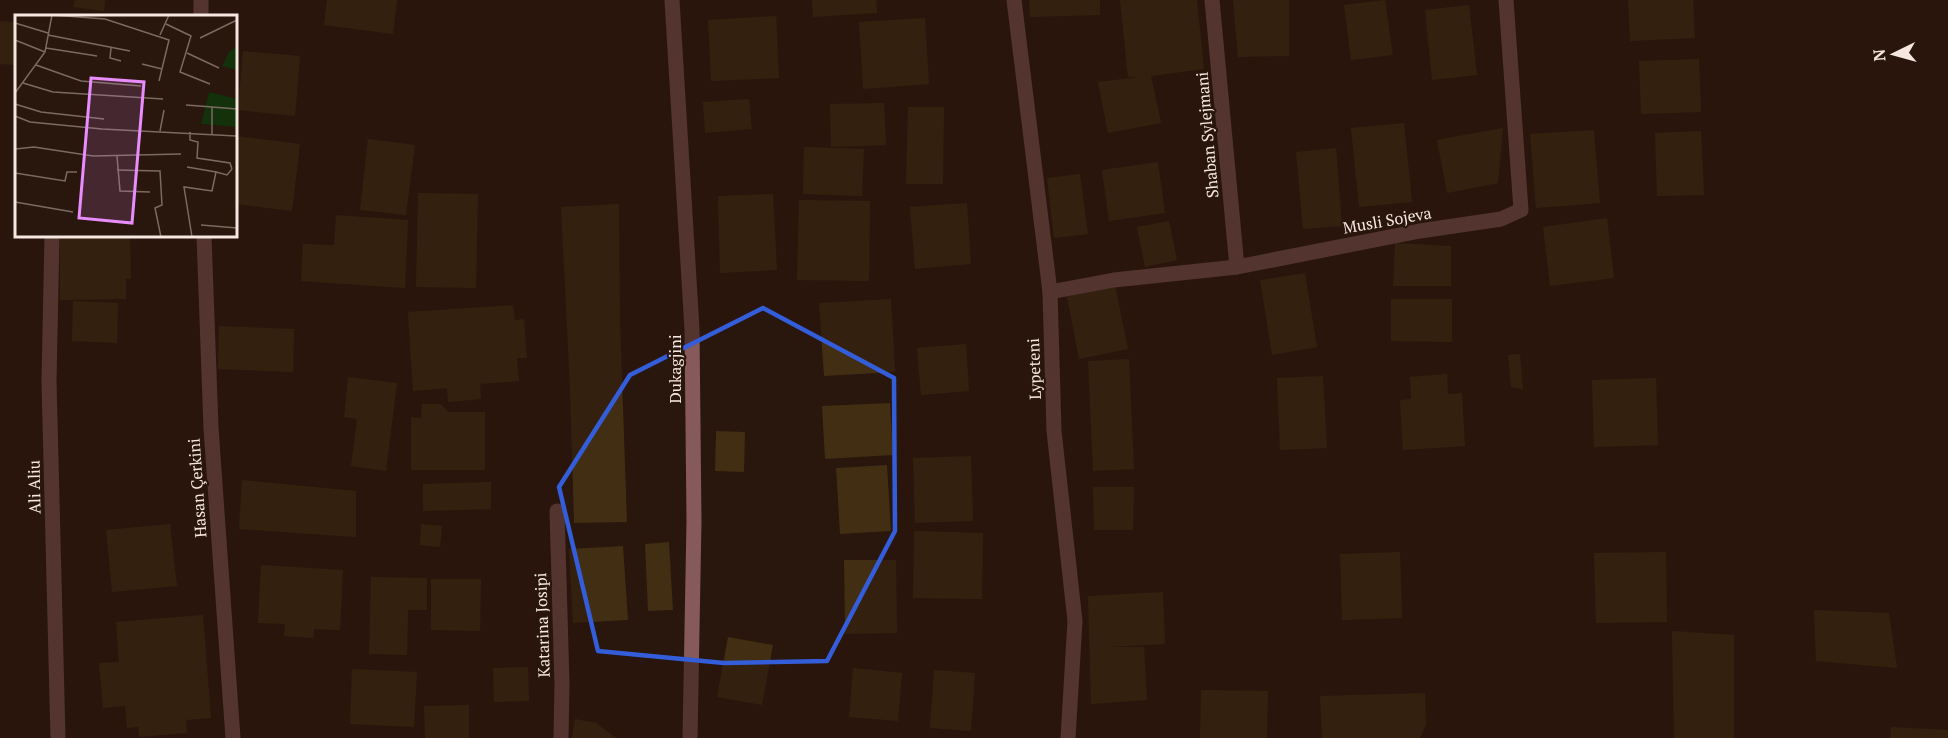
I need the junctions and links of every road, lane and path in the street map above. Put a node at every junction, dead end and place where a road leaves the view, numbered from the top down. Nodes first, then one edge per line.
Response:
1 (672, 0) edge
2 (1014, 0) edge
3 (1212, 0) edge
4 (1506, 0) edge
5 (52, 237) edge
6 (204, 237) edge
7 (1237, 267) junction
8 (1050, 292) junction
9 (557, 511) dead end
10 (58, 738) edge
11 (232, 738) edge
12 (561, 738) edge
13 (690, 738) edge
14 (1068, 738) edge

1 - 13 street, Dukagjini
2 - 8 street, Lypeteni
3 - 7 street, Shaban Sylejmani
4 - 7 street, Musli Sojeva
5 - 10 street, Ali Aliu
6 - 11 street, Hasan Çerkini
7 - 8 street, Musli Sojeva
8 - 14 street, Lypeteni
9 - 12 street, Katarina Josipi

